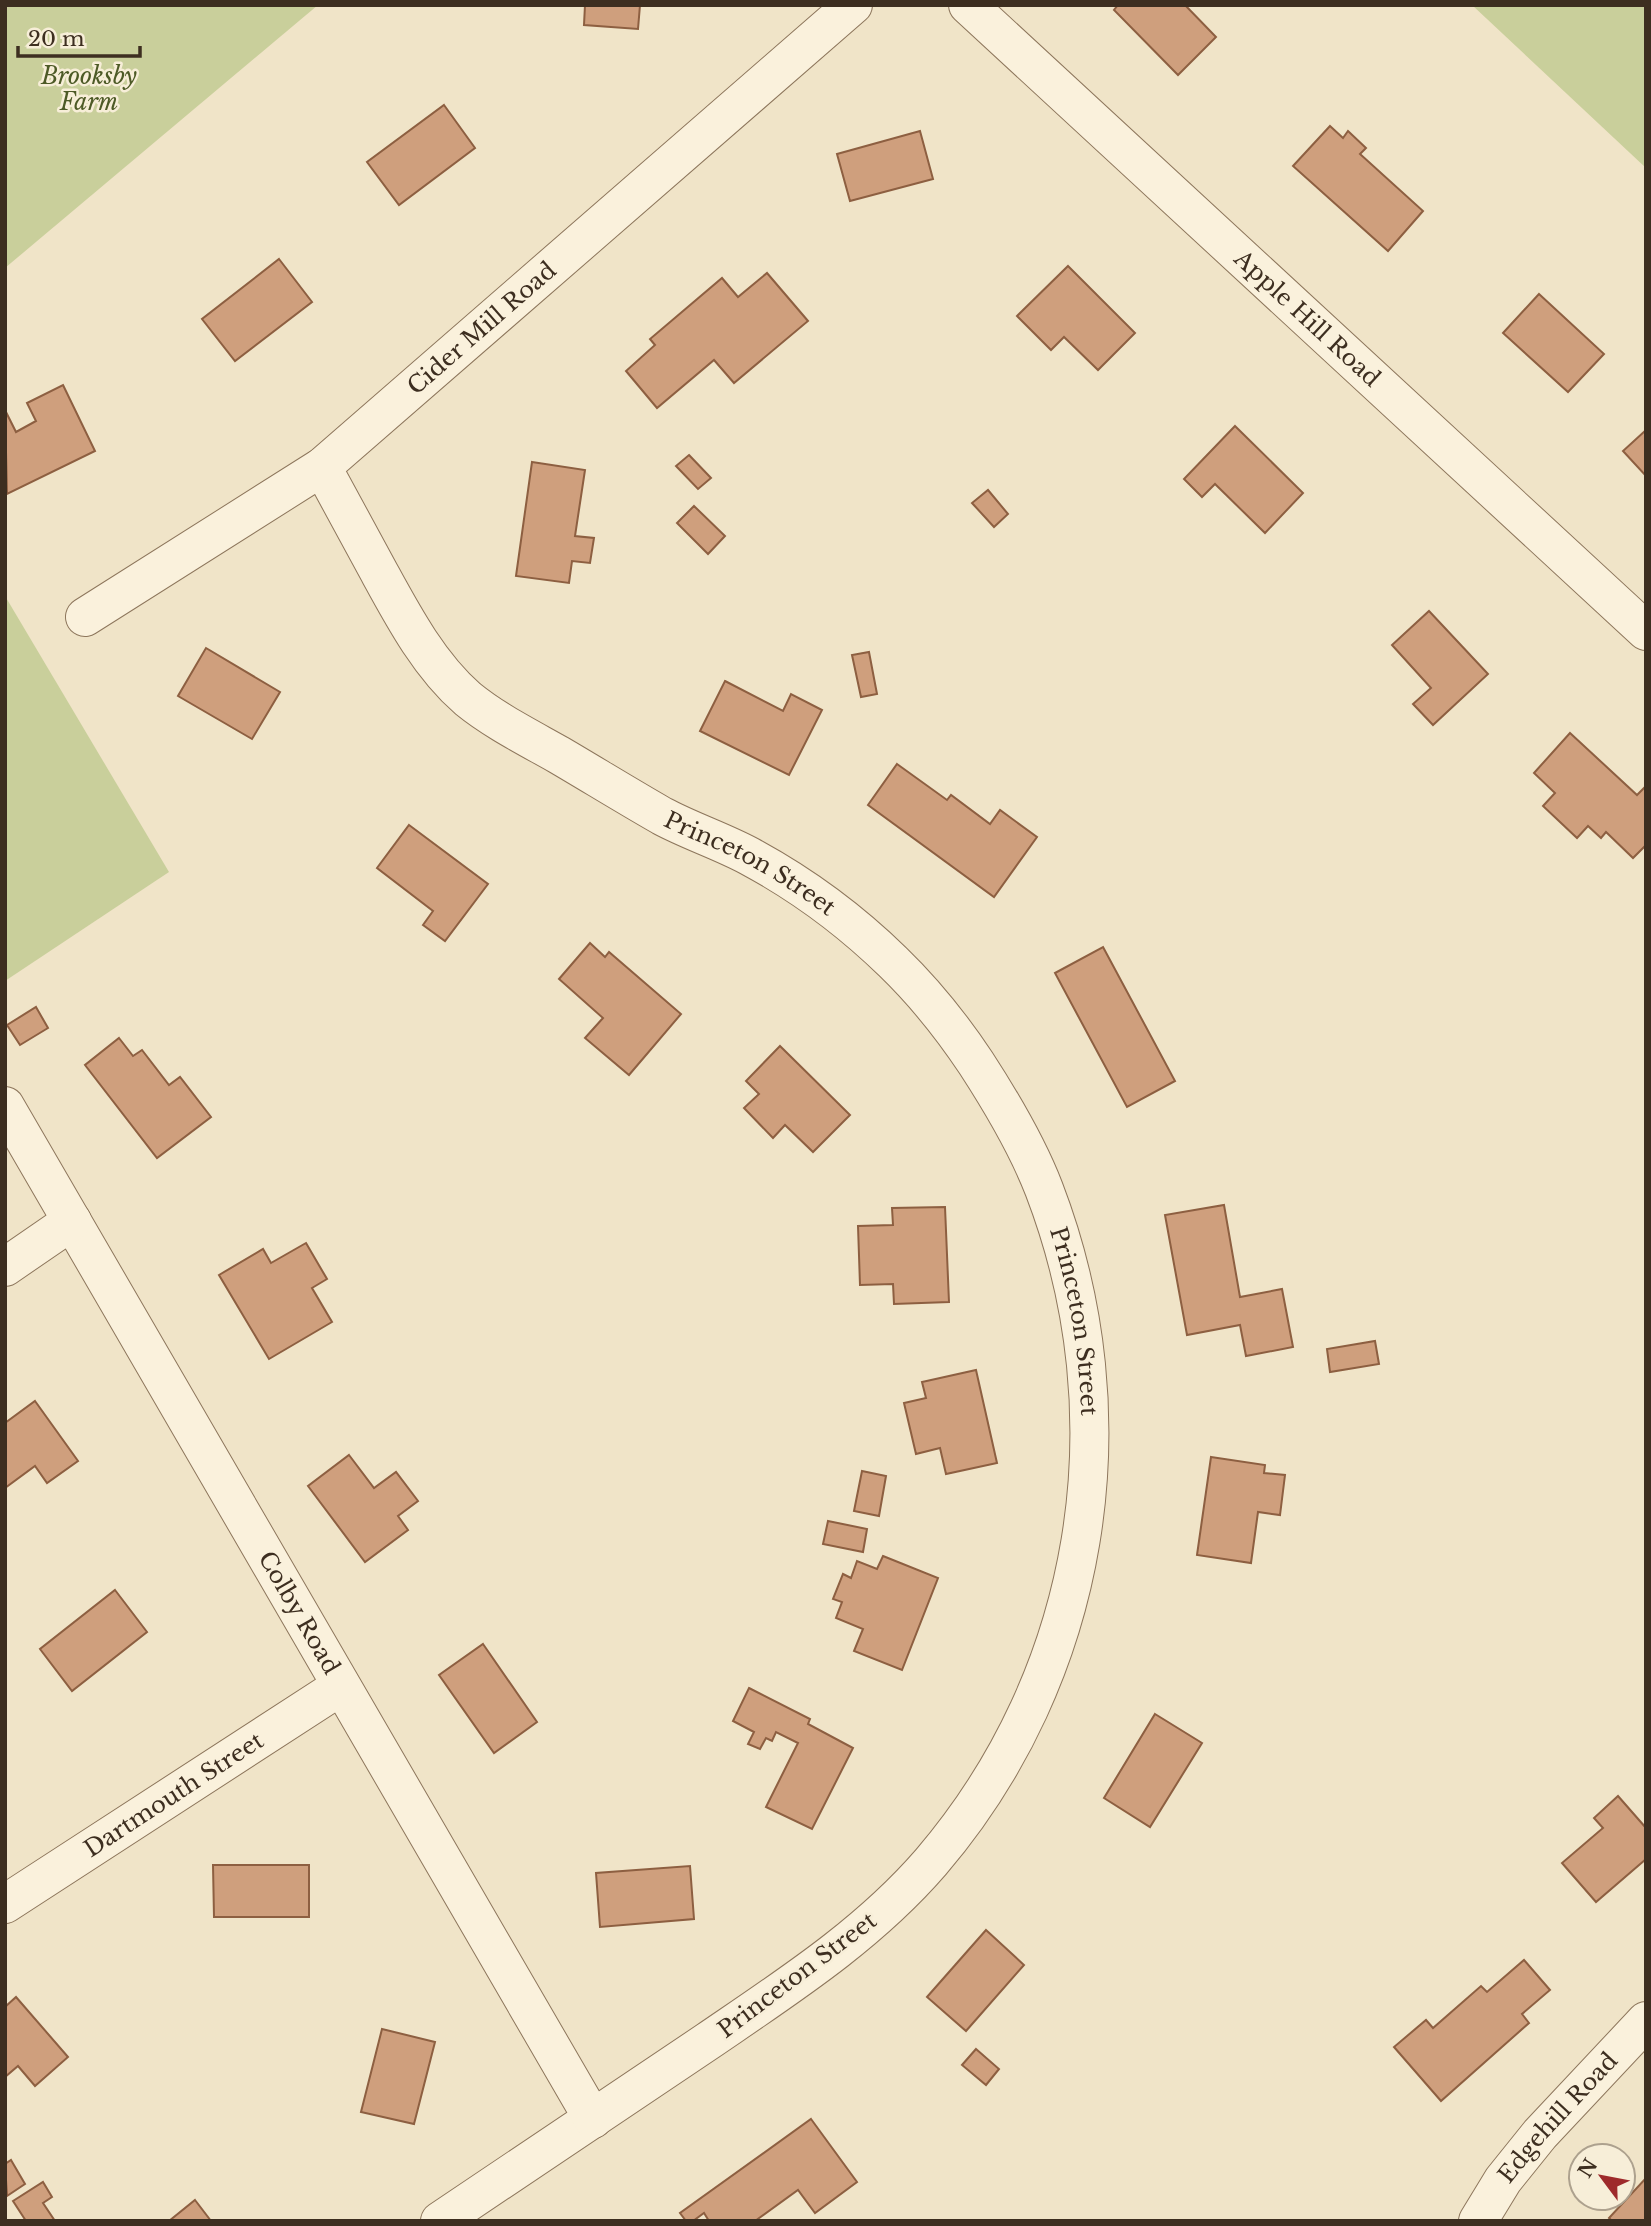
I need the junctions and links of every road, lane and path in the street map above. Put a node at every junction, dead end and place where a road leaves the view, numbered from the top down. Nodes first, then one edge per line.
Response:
1 (852, 5) edge
2 (968, 5) edge
3 (322, 467) junction
4 (85, 617) dead end
5 (1646, 631) edge
6 (5, 1106) edge
7 (72, 1221) junction
8 (5, 1267) edge
9 (341, 1686) junction
10 (5, 1904) edge
11 (1646, 2021) edge
12 (593, 2119) junction
13 (440, 2221) edge
14 (1478, 2221) edge

1 - 3 street, Cider Mill Road
2 - 5 street, Apple Hill Road
3 - 4 street, Cider Mill Road
3 - 12 street, Princeton Street
6 - 7 street, Colby Road
7 - 8 street
7 - 9 street, Colby Road
9 - 10 street, Dartmouth Street
9 - 12 street, Colby Road
11 - 14 street, Edgehill Road
12 - 13 street, Princeton Street

